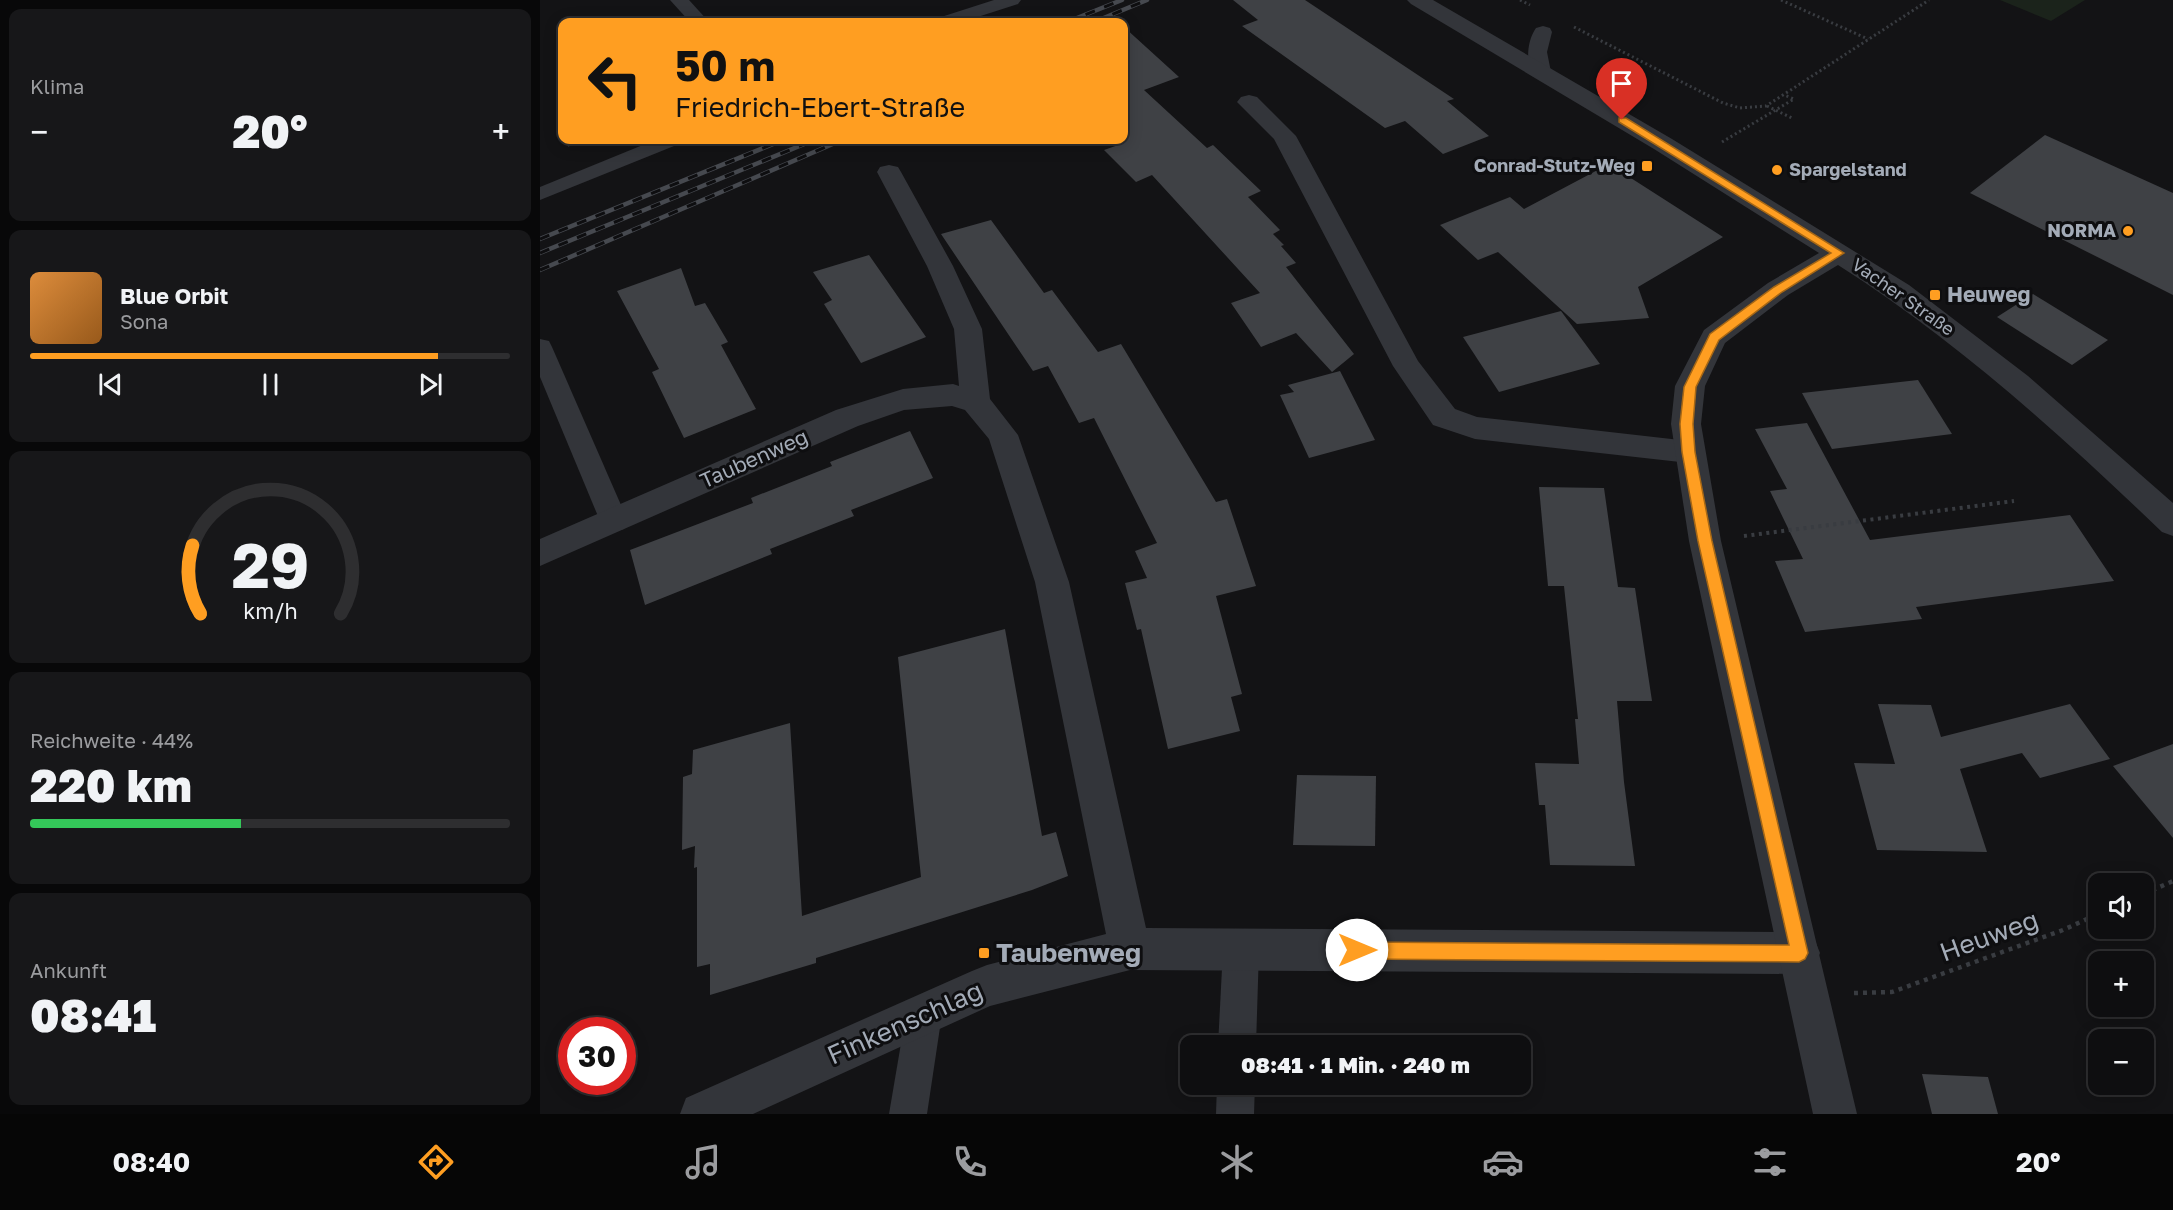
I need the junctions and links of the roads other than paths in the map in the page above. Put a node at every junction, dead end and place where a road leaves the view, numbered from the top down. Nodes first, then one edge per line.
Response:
1 (679, 0) edge
2 (1012, 0) edge
3 (1418, 0) edge
4 (696, 18) edge
5 (957, 18) edge
6 (1543, 32) dead end
7 (1541, 72) junction
8 (1248, 102) dead end
9 (662, 144) edge
10 (889, 172) dead end
11 (541, 194) edge
12 (1839, 253) junction
13 (540, 347) edge
14 (975, 402) junction
15 (1689, 452) junction
16 (614, 521) junction
17 (2173, 523) edge
18 (540, 553) edge
19 (1130, 949) junction
20 (1241, 949) junction
21 (1799, 953) junction
22 (924, 1014) junction
23 (1237, 1035) edge
24 (1236, 1095) edge
25 (702, 1114) edge
26 (908, 1114) edge
27 (1235, 1114) edge
28 (1835, 1114) edge

1 - 4 lane
2 - 5 lane
3 - 7 street, Vacher Straße
6 - 7 lane
7 - 12 street, Vacher Straße
8 - 15 street
9 - 11 lane
10 - 14 street
12 - 15 street
12 - 17 street, Vacher Straße
13 - 16 lane
14 - 16 street, Taubenweg
14 - 19 street
15 - 21 street
16 - 18 street, Taubenweg
19 - 20 street, Finkenschlag
19 - 22 street, Finkenschlag
20 - 21 street, Finkenschlag
20 - 23 lane
21 - 28 street
22 - 25 street, Finkenschlag
22 - 26 lane
24 - 27 lane

